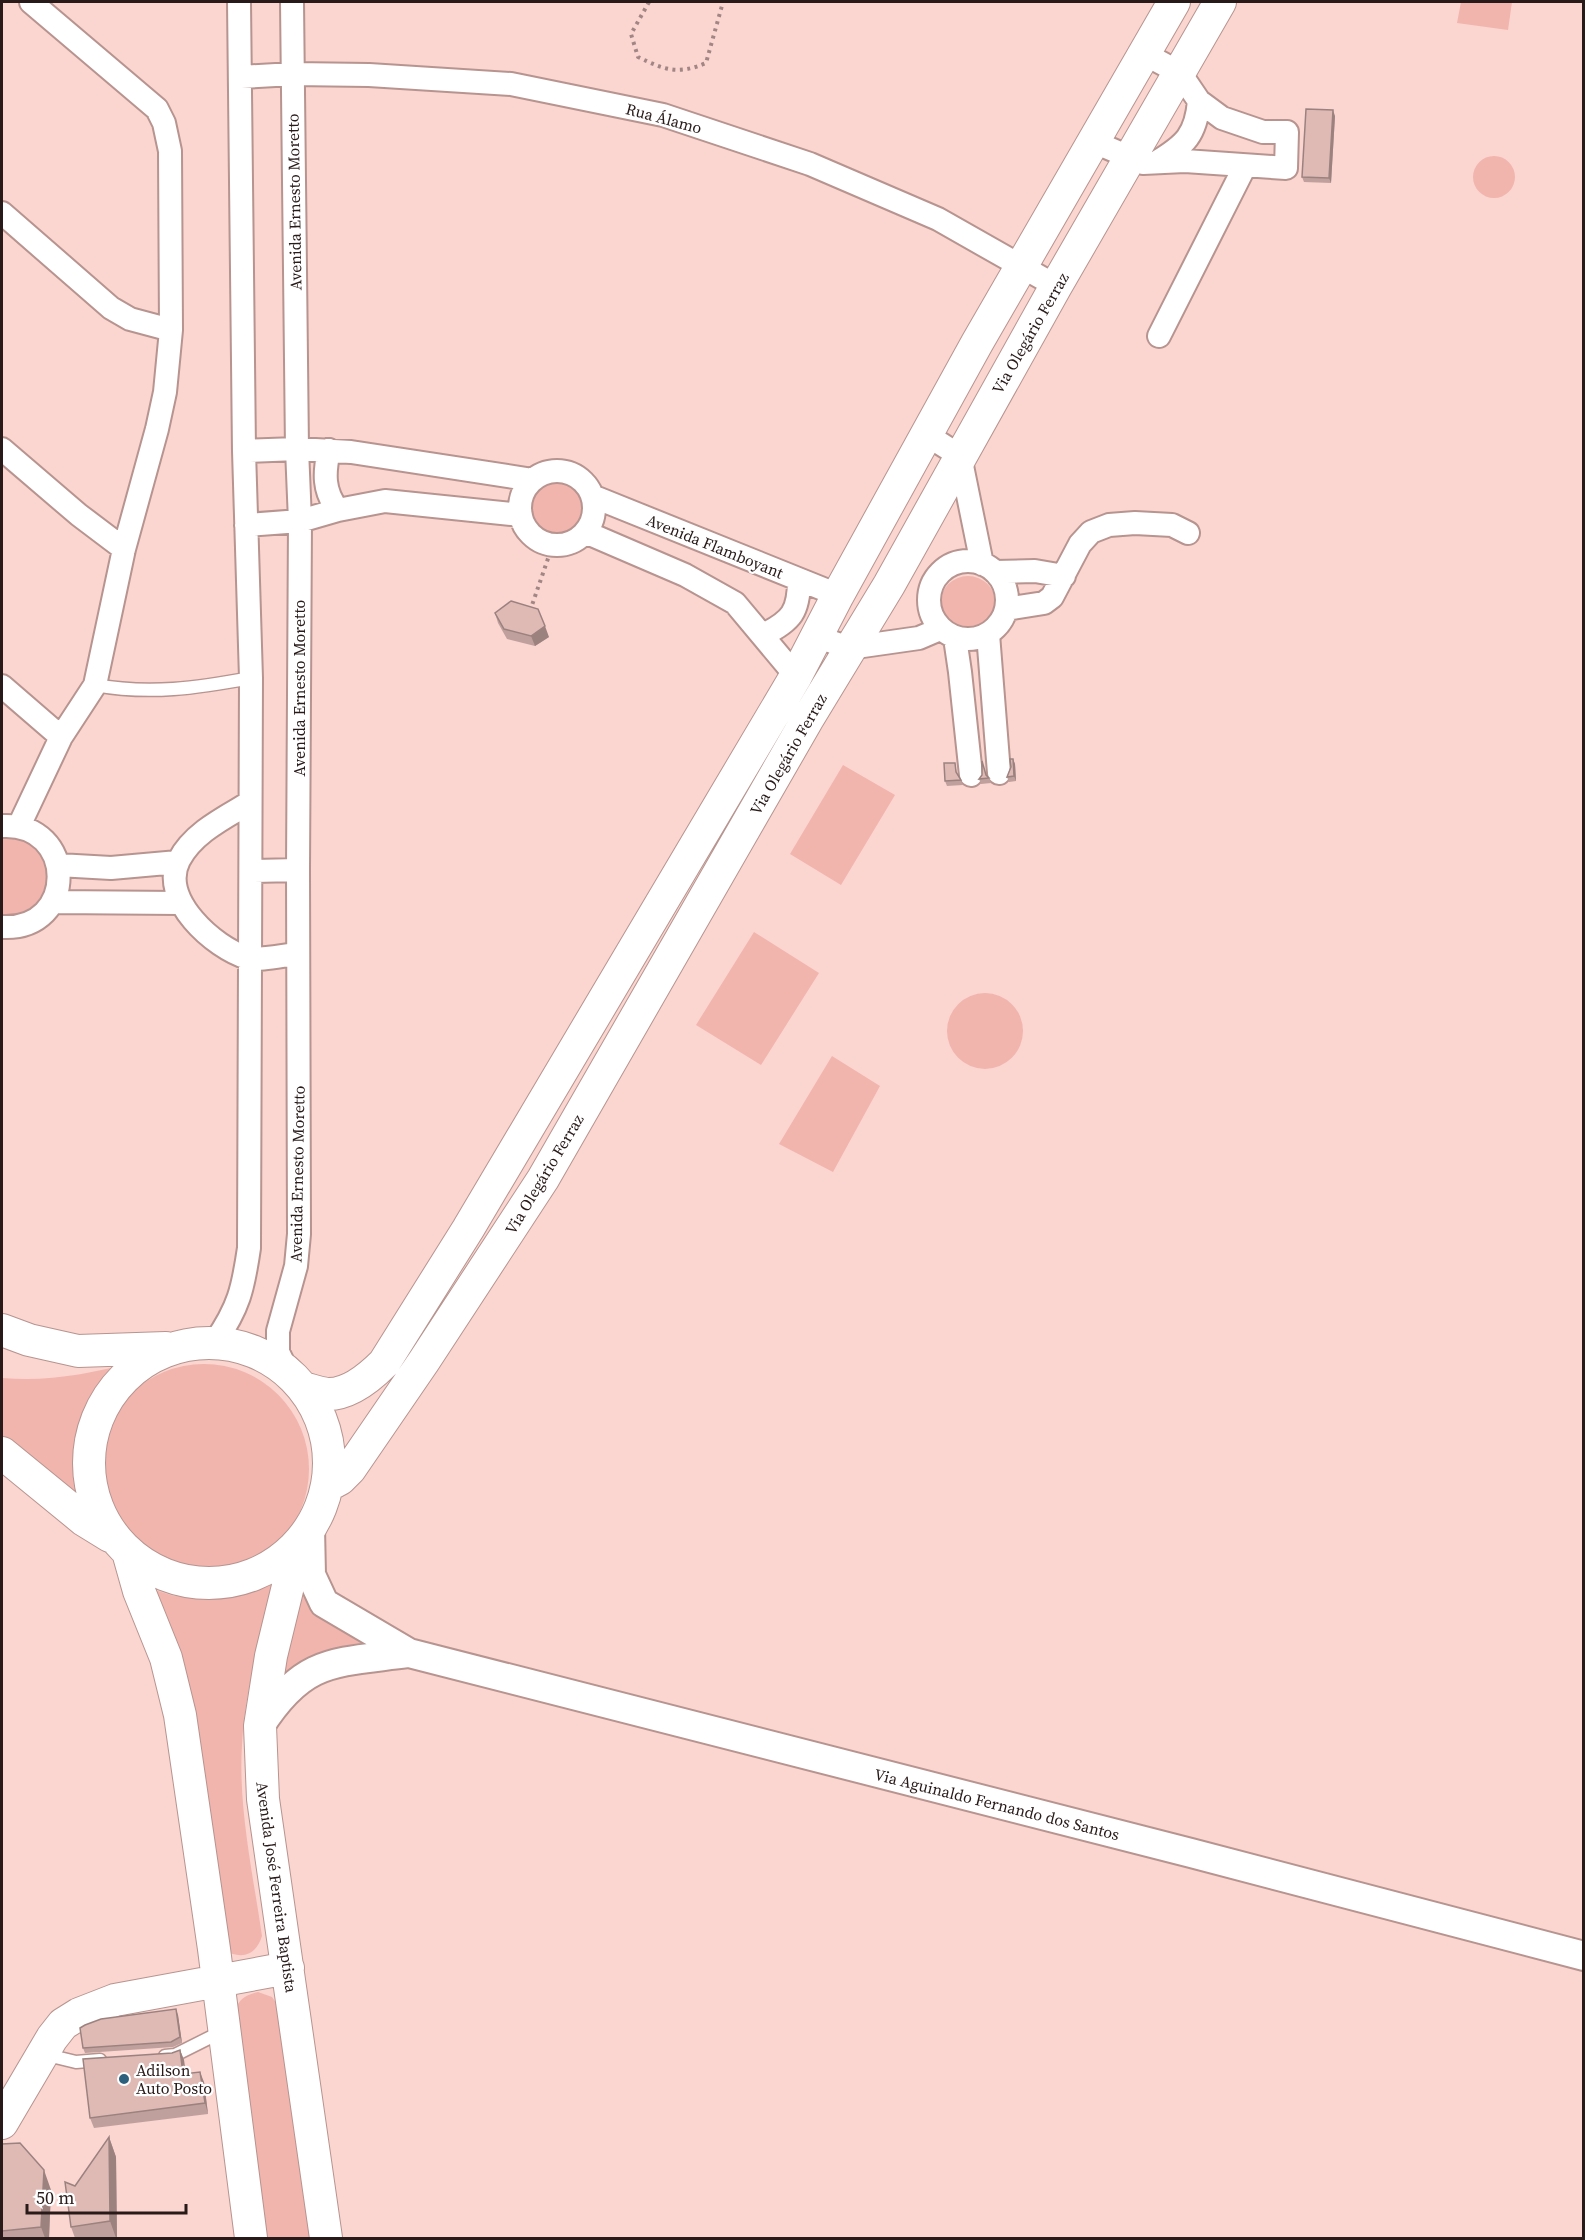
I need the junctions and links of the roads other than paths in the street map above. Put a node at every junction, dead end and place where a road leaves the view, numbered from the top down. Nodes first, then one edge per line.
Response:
1 (31, 2) edge
2 (239, 2) edge
3 (292, 2) edge
4 (1174, 2) edge
5 (1220, 2) edge
6 (1143, 53) junction
7 (1180, 73) junction
8 (293, 74) junction
9 (241, 77) junction
10 (1199, 101) junction
11 (1092, 141) junction
12 (1144, 160) junction
13 (1245, 166) junction
14 (2, 213) edge
15 (1021, 266) junction
16 (1056, 286) junction
17 (171, 330) junction
18 (1159, 336) dead end
19 (927, 435) junction
20 (2, 449) edge
21 (297, 449) junction
22 (329, 450) junction
23 (244, 451) junction
24 (960, 456) junction
25 (533, 480) junction
26 (592, 496) junction
27 (338, 510) junction
28 (521, 515) junction
29 (300, 521) junction
30 (246, 525) junction
31 (585, 532) junction
32 (1188, 533) dead end
33 (124, 549) junction
34 (989, 568) junction
35 (1064, 576) junction
36 (799, 580) junction
37 (838, 595) junction
38 (1005, 609) junction
39 (948, 633) junction
40 (988, 634) junction
41 (763, 635) junction
42 (818, 637) junction
43 (849, 648) junction
44 (796, 676) junction
45 (251, 678) junction
46 (95, 685) junction
47 (2, 686) edge
48 (61, 736) junction
49 (999, 773) dead end
50 (971, 775) dead end
51 (249, 803) junction
52 (10, 826) edge
53 (178, 862) junction
54 (58, 865) junction
55 (153, 865) junction
56 (298, 870) junction
57 (251, 871) junction
58 (53, 902) junction
59 (180, 903) junction
60 (155, 904) junction
61 (2, 927) edge
62 (298, 954) junction
63 (249, 958) junction
64 (2, 1330) edge
65 (215, 1342) junction
66 (173, 1348) junction
67 (295, 1379) junction
68 (2, 1453) edge
69 (327, 1486) junction
70 (306, 1533) junction
71 (122, 1545) junction
72 (409, 1653) junction
73 (260, 1726) junction
74 (1584, 1956) edge
75 (288, 1968) junction
76 (218, 1981) junction
77 (225, 2030) junction
78 (42, 2054) junction
79 (153, 2056) edge
80 (109, 2060) edge
81 (2, 2122) edge
82 (251, 2238) edge
83 (326, 2238) edge

1 - 17 street
2 - 9 street
3 - 8 street, Avenida Ernesto Moretto
4 - 6 main road, Via Olegário Ferraz
5 - 7 main road, Via Olegário Ferraz
6 - 7 street
6 - 11 main road, Via Olegário Ferraz
7 - 10 street
7 - 12 main road, Via Olegário Ferraz
8 - 9 street, Rua Álamo
8 - 15 street, Rua Álamo
8 - 21 street, Avenida Ernesto Moretto
9 - 23 street
10 - 12 street
10 - 13 street
11 - 12 street
11 - 15 main road, Via Olegário Ferraz
12 - 13 street
12 - 16 main road, Via Olegário Ferraz
13 - 18 street
14 - 17 street
15 - 16 street, Rua Álamo
15 - 19 main road, Via Olegário Ferraz
16 - 24 main road, Via Olegário Ferraz
17 - 33 street
19 - 24 street
19 - 37 main road, Via Olegário Ferraz
20 - 33 street
21 - 22 street
21 - 23 street
21 - 29 street, Avenida Ernesto Moretto
22 - 25 street
22 - 27 street
23 - 30 street
24 - 34 street
24 - 43 main road, Via Olegário Ferraz
25 - 26 street
25 - 28 street
26 - 31 street
26 - 36 street, Avenida Flamboyant
27 - 28 street
27 - 29 street
28 - 31 street
29 - 30 street
29 - 56 street, Avenida Ernesto Moretto
30 - 45 street
31 - 41 street
32 - 35 street
33 - 46 street
34 - 35 street
34 - 38 street
34 - 39 street
35 - 38 street
36 - 37 street, Avenida Flamboyant
36 - 41 street
37 - 42 main road, Via Olegário Ferraz
38 - 40 street
39 - 40 street
39 - 43 street
39 - 50 street
40 - 49 street
41 - 44 street
42 - 43 street
42 - 44 main road, Via Olegário Ferraz
43 - 69 main road, Via Olegário Ferraz
44 - 67 main road, Via Olegário Ferraz
45 - 46 lane
45 - 51 street
46 - 48 street
47 - 48 street
48 - 52 street
51 - 53 street
51 - 57 street
52 - 54 street
53 - 55 street
53 - 59 street
54 - 55 street
54 - 58 street
55 - 60 street
56 - 57 street
56 - 62 street, Avenida Ernesto Moretto
57 - 63 street
58 - 60 street
58 - 61 street
59 - 60 street
59 - 63 street
62 - 63 street
62 - 67 street, Avenida Ernesto Moretto
63 - 65 street
64 - 66 main road
65 - 66 main road
65 - 67 main road
66 - 71 main road
67 - 69 main road
68 - 71 main road
69 - 70 main road
70 - 71 main road
70 - 72 street, Via Aguinaldo Fernando dos Santos
70 - 73 main road, Avenida José Ferreira Baptista
71 - 76 main road
72 - 73 street, Via Aguinaldo Fernando dos Santos
72 - 74 street, Via Aguinaldo Fernando dos Santos
73 - 75 main road, Avenida José Ferreira Baptista
75 - 76 main road
75 - 83 main road, Avenida José Ferreira Baptista
76 - 77 main road
76 - 78 main road
77 - 79 lane
77 - 82 main road
78 - 80 lane
78 - 81 main road

